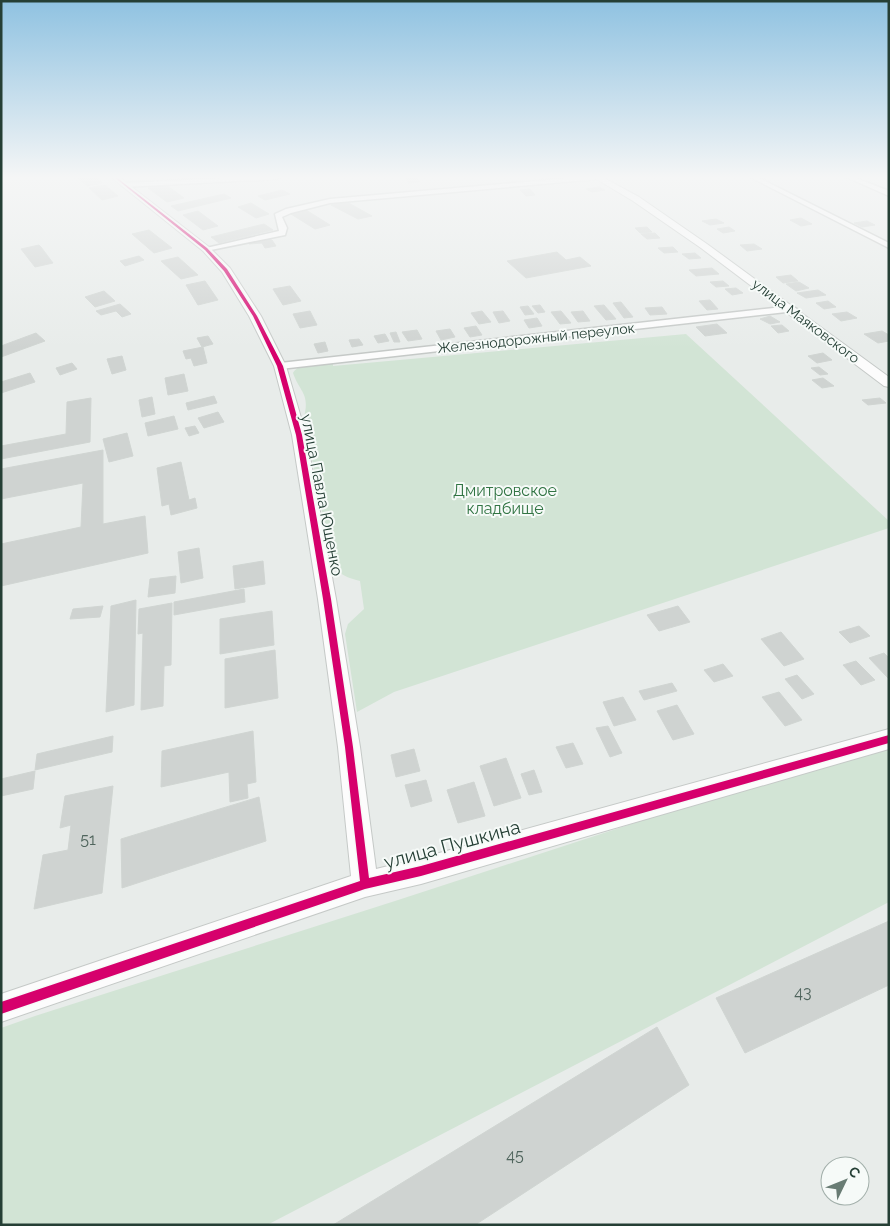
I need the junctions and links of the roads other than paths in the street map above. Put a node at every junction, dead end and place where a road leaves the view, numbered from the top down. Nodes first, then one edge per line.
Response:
1 (187, 234) edge
2 (276, 234) edge
3 (686, 234) edge
4 (866, 234) edge
5 (889, 246) edge
6 (206, 249) junction
7 (792, 309) junction
8 (280, 366) junction
9 (889, 384) edge
10 (889, 738) edge
11 (365, 884) junction
12 (1, 1008) edge

1 - 6 street, улица Павла Ющенко
2 - 6 street
3 - 7 street, улица Маяковского
4 - 5 street
6 - 8 street, улица Павла Ющенко
7 - 8 street, Железнодорожный переулок
7 - 9 street, улица Маяковского
8 - 11 street, улица Павла Ющенко
10 - 11 street, улица Пушкина
11 - 12 street, улица Пушкина

